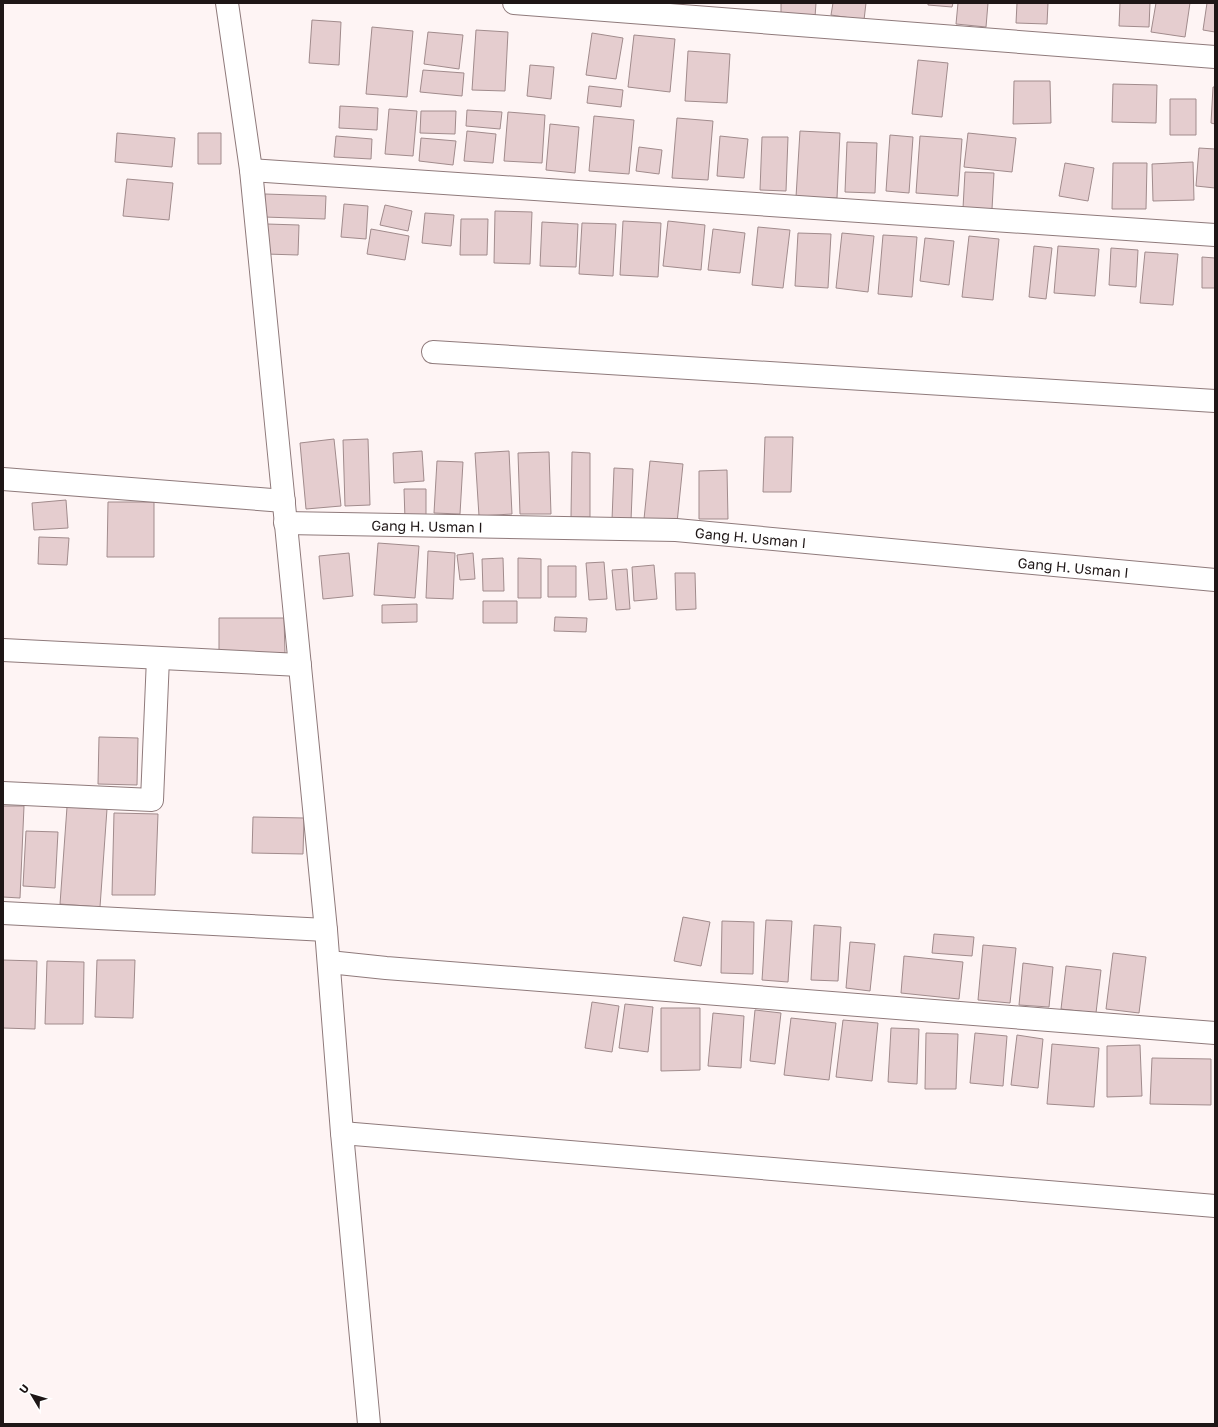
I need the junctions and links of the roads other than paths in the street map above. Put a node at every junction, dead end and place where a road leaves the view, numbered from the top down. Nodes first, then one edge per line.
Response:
1 (228, 3) edge
2 (514, 3) edge
3 (1215, 57) edge
4 (251, 170) junction
5 (1215, 235) edge
6 (433, 352) dead end
7 (1215, 401) edge
8 (3, 479) edge
9 (284, 501) junction
10 (286, 523) junction
11 (1215, 580) edge
12 (3, 650) edge
13 (158, 658) junction
14 (300, 665) junction
15 (3, 793) edge
16 (3, 913) edge
17 (326, 930) junction
18 (329, 962) junction
19 (1215, 1033) edge
20 (342, 1133) junction
21 (1215, 1206) edge
22 (369, 1424) edge

1 - 4 street
2 - 3 street
4 - 5 street
4 - 9 street
6 - 7 street
8 - 9 street
9 - 10 street
10 - 11 street, Gang H. Usman I
10 - 14 street
12 - 13 street
13 - 14 street
13 - 15 street
14 - 17 street
16 - 17 street
17 - 18 street
18 - 19 street
18 - 20 street
20 - 21 street
20 - 22 street

